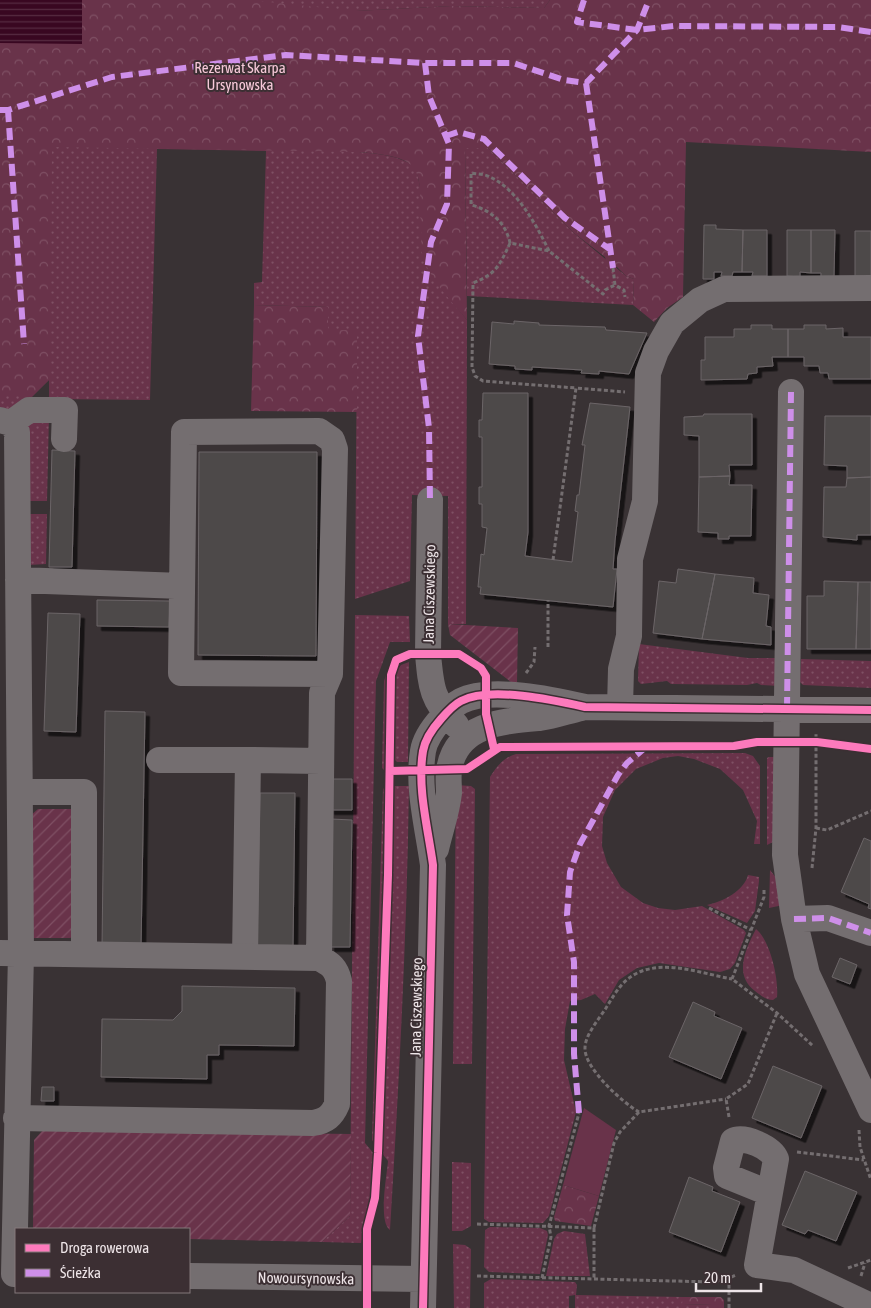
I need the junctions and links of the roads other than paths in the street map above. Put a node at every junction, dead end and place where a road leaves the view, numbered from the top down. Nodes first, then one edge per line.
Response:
1 (871, 288) edge
2 (791, 392) dead end
3 (6, 421) edge
4 (64, 439) dead end
5 (430, 500) dead end
6 (18, 580) junction
7 (182, 586) junction
8 (330, 674) junction
9 (585, 707) junction
10 (620, 707) junction
11 (787, 709) junction
12 (871, 710) edge
13 (446, 714) junction
14 (467, 737) junction
15 (159, 760) dead end
16 (248, 760) junction
17 (321, 762) junction
18 (20, 792) junction
19 (433, 865) junction
20 (794, 919) junction
21 (871, 933) edge
22 (11, 953) edge
23 (84, 954) junction
24 (245, 956) junction
25 (319, 958) junction
26 (871, 1110) edge
27 (16, 1118) junction
28 (769, 1193) junction
29 (10, 1274) edge
30 (190, 1276) edge
31 (423, 1279) junction
32 (871, 1306) edge
33 (423, 1308) edge

1 - 10 street
2 - 11 street
3 - 4 street
3 - 6 street
5 - 13 street, Jana Ciszewskiego
6 - 7 street
6 - 18 street
7 - 8 street
7 - 8 street
8 - 17 street
9 - 10 street
9 - 13 street
9 - 14 street
10 - 11 street
11 - 12 street
11 - 20 street
13 - 14 street, Jana Ciszewskiego
13 - 19 street, Jana Ciszewskiego
14 - 19 street, Jana Ciszewskiego
15 - 16 street
16 - 17 street
16 - 24 street
17 - 25 street
18 - 22 street
18 - 23 street
19 - 31 street, Jana Ciszewskiego
20 - 21 street
20 - 26 street
22 - 23 street
22 - 27 street
23 - 24 street
24 - 25 street
25 - 27 street
27 - 29 street
28 - 28 street
28 - 32 street
30 - 31 street, Nowoursynowska
31 - 33 street, Jana Ciszewskiego

